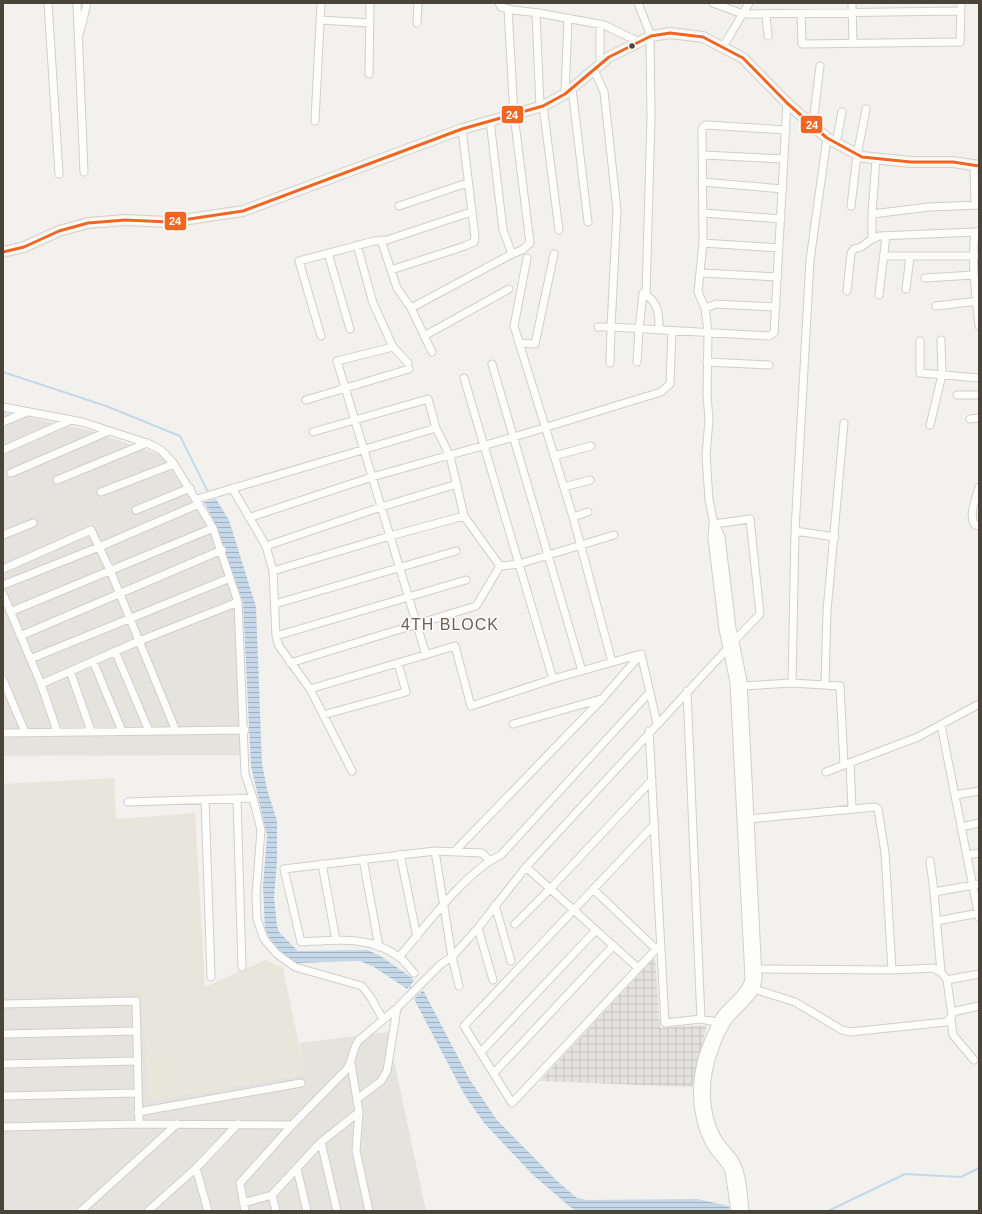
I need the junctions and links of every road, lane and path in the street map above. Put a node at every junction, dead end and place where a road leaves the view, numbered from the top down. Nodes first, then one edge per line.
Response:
1 (48, 3) edge
2 (77, 3) edge
3 (87, 3) edge
4 (321, 3) edge
5 (370, 3) edge
6 (418, 3) edge
7 (499, 3) edge
8 (638, 3) edge
9 (713, 3) edge
10 (749, 3) edge
11 (852, 3) edge
12 (960, 3) edge
13 (508, 9) junction
14 (960, 11) junction
15 (852, 12) junction
16 (536, 13) junction
17 (743, 14) junction
18 (801, 14) junction
19 (766, 15) junction
20 (568, 18) junction
21 (320, 20) junction
22 (369, 23) junction
23 (417, 23) dead end
24 (600, 24) junction
25 (768, 36) dead end
26 (650, 37) junction
27 (78, 40) junction
28 (639, 42) junction
29 (853, 43) junction
30 (723, 48) junction
31 (820, 66) dead end
32 (597, 68) junction
33 (368, 74) dead end
34 (568, 91) junction
35 (787, 103) junction
36 (542, 106) junction
37 (866, 109) dead end
38 (842, 112) dead end
39 (514, 115) junction
40 (315, 121) dead end
41 (490, 121) junction
42 (813, 124) junction
43 (462, 130) junction
44 (786, 130) junction
45 (832, 140) junction
46 (703, 155) junction
47 (857, 155) junction
48 (784, 159) junction
49 (876, 159) junction
50 (977, 166) edge
51 (84, 172) dead end
52 (59, 174) dead end
53 (702, 182) junction
54 (467, 183) junction
55 (783, 188) junction
56 (977, 205) edge
57 (399, 206) dead end
58 (851, 206) dead end
59 (471, 212) junction
60 (703, 213) junction
61 (872, 214) junction
62 (781, 219) junction
63 (588, 222) dead end
64 (559, 230) dead end
65 (977, 232) edge
66 (886, 236) junction
67 (872, 238) junction
68 (381, 240) junction
69 (703, 243) junction
70 (356, 245) junction
71 (779, 248) junction
72 (3, 252) edge
73 (328, 253) junction
74 (512, 254) junction
75 (554, 254) dead end
76 (883, 256) junction
77 (910, 256) junction
78 (974, 256) junction
79 (527, 258) dead end
80 (391, 270) junction
81 (701, 272) junction
82 (974, 275) junction
83 (778, 277) junction
84 (925, 278) dead end
85 (509, 289) dead end
86 (906, 289) dead end
87 (846, 291) dead end
88 (879, 294) dead end
89 (646, 295) junction
90 (978, 302) edge
91 (936, 306) dead end
92 (776, 307) junction
93 (411, 308) junction
94 (705, 308) junction
95 (979, 326) edge
96 (598, 327) dead end
97 (611, 327) junction
98 (350, 329) dead end
99 (638, 329) junction
100 (659, 330) junction
101 (672, 331) junction
102 (708, 332) junction
103 (321, 336) dead end
104 (424, 336) junction
105 (942, 340) dead end
106 (920, 341) dead end
107 (519, 343) junction
108 (393, 347) junction
109 (432, 352) dead end
110 (637, 362) dead end
111 (707, 362) junction
112 (610, 363) dead end
113 (492, 364) dead end
114 (769, 365) dead end
115 (942, 375) junction
116 (464, 378) dead end
117 (979, 378) edge
118 (346, 389) junction
119 (957, 395) dead end
120 (979, 395) edge
121 (306, 400) dead end
122 (3, 407) edge
123 (27, 412) junction
124 (979, 418) edge
125 (970, 419) dead end
126 (71, 420) junction
127 (355, 420) junction
128 (3, 422) edge
129 (844, 423) dead end
130 (930, 425) dead end
131 (436, 428) junction
132 (546, 428) junction
133 (109, 431) junction
134 (313, 432) dead end
135 (514, 437) junction
136 (147, 443) junction
137 (484, 446) junction
138 (591, 446) dead end
139 (364, 448) junction
140 (3, 450) edge
141 (450, 456) junction
142 (554, 456) junction
143 (174, 464) junction
144 (11, 473) dead end
145 (372, 477) junction
146 (57, 480) dead end
147 (590, 480) dead end
148 (457, 484) junction
149 (564, 487) junction
150 (979, 487) edge
151 (190, 488) junction
152 (232, 488) junction
153 (101, 492) dead end
154 (198, 502) junction
155 (382, 507) junction
156 (136, 510) dead end
157 (588, 512) dead end
158 (464, 516) junction
159 (251, 517) junction
160 (573, 517) junction
161 (34, 523) dead end
162 (714, 524) junction
163 (979, 526) edge
164 (214, 528) junction
165 (795, 531) junction
166 (3, 535) edge
167 (614, 535) dead end
168 (390, 536) junction
169 (835, 536) junction
170 (580, 545) junction
171 (266, 546) junction
172 (99, 547) junction
173 (222, 550) junction
174 (456, 551) dead end
175 (548, 555) junction
176 (519, 564) junction
177 (500, 566) junction
178 (400, 567) junction
179 (3, 569) edge
180 (110, 570) junction
181 (273, 571) junction
182 (230, 578) junction
183 (466, 580) dead end
184 (3, 585) edge
185 (119, 593) junction
186 (3, 594) edge
187 (409, 597) junction
188 (238, 602) junction
189 (275, 604) junction
190 (10, 612) junction
191 (129, 619) junction
192 (417, 623) junction
193 (20, 636) junction
194 (276, 636) junction
195 (139, 641) junction
196 (731, 644) junction
197 (115, 651) junction
198 (426, 654) junction
199 (641, 654) junction
200 (30, 659) junction
201 (93, 661) junction
202 (612, 662) junction
203 (290, 663) junction
204 (398, 663) junction
205 (70, 671) junction
206 (582, 671) junction
207 (553, 679) junction
208 (3, 680) edge
209 (40, 684) junction
210 (792, 684) junction
211 (825, 684) junction
212 (742, 686) junction
213 (310, 689) junction
214 (687, 691) junction
215 (650, 692) junction
216 (602, 699) junction
217 (979, 704) edge
218 (323, 715) junction
219 (657, 723) junction
220 (513, 724) dead end
221 (941, 725) junction
222 (245, 730) junction
223 (57, 731) junction
224 (91, 731) junction
225 (122, 731) junction
226 (149, 731) junction
227 (176, 731) junction
228 (650, 731) junction
229 (25, 732) junction
230 (3, 733) edge
231 (847, 764) junction
232 (352, 771) dead end
233 (826, 772) dead end
234 (652, 780) junction
235 (979, 791) edge
236 (955, 795) junction
237 (237, 798) junction
238 (253, 798) junction
239 (205, 799) junction
240 (128, 802) dead end
241 (852, 808) junction
242 (749, 819) junction
243 (979, 823) edge
244 (655, 824) junction
245 (961, 827) junction
246 (436, 851) junction
247 (455, 851) junction
248 (979, 853) edge
249 (400, 854) junction
250 (967, 855) junction
251 (362, 859) junction
252 (489, 860) junction
253 (930, 861) dead end
254 (322, 864) junction
255 (526, 867) junction
256 (976, 884) edge
257 (593, 889) junction
258 (550, 890) junction
259 (934, 892) junction
260 (495, 904) junction
261 (444, 906) junction
262 (573, 910) junction
263 (979, 914) edge
264 (937, 921) junction
265 (515, 924) dead end
266 (478, 928) junction
267 (596, 930) junction
268 (417, 937) junction
269 (336, 940) junction
270 (613, 946) junction
271 (379, 947) junction
272 (658, 947) junction
273 (399, 957) junction
274 (452, 957) junction
275 (511, 961) dead end
276 (242, 968) dead end
277 (638, 968) junction
278 (753, 969) junction
279 (892, 970) junction
280 (941, 972) junction
281 (414, 973) dead end
282 (979, 974) edge
283 (210, 977) dead end
284 (493, 980) dead end
285 (947, 980) junction
286 (458, 986) dead end
287 (754, 989) junction
288 (3, 1004) edge
289 (979, 1006) edge
290 (397, 1008) junction
291 (952, 1012) junction
292 (383, 1019) junction
293 (701, 1019) junction
294 (950, 1020) junction
295 (716, 1022) dead end
296 (136, 1031) junction
297 (3, 1034) edge
298 (481, 1052) junction
299 (974, 1060) dead end
300 (137, 1061) junction
301 (3, 1064) edge
302 (351, 1064) junction
303 (494, 1073) junction
304 (301, 1083) dead end
305 (138, 1093) junction
306 (3, 1096) edge
307 (357, 1099) junction
308 (138, 1112) junction
309 (359, 1112) junction
310 (139, 1124) junction
311 (178, 1124) junction
312 (238, 1124) junction
313 (292, 1125) junction
314 (3, 1127) edge
315 (321, 1142) junction
316 (196, 1168) junction
317 (297, 1169) junction
318 (272, 1195) junction
319 (243, 1203) junction
320 (739, 1208) edge
321 (81, 1211) edge
322 (148, 1211) edge
323 (208, 1211) edge
324 (244, 1211) edge
325 (276, 1211) edge
326 (306, 1211) edge
327 (337, 1211) edge
328 (369, 1211) edge

1 - 52 street
2 - 27 street
3 - 27 street
4 - 21 street
5 - 22 street
6 - 23 street
7 - 13 street
8 - 26 street
9 - 17 street
10 - 17 street
11 - 15 street
12 - 14 street
13 - 16 street
13 - 39 street
14 - 15 street
14 - 29 street
15 - 18 street
15 - 29 street
16 - 20 street
16 - 36 street
17 - 19 street
17 - 30 street
18 - 19 street
18 - 29 street
19 - 25 street
20 - 24 street
20 - 34 street
21 - 22 street
21 - 40 street
22 - 33 street
24 - 28 street
24 - 32 street
26 - 28 main road
26 - 30 main road
26 - 89 street
27 - 51 street
28 - 32 main road
30 - 35 main road
31 - 42 street
32 - 34 main road
32 - 97 street
34 - 36 main road
34 - 63 street
35 - 42 main road
35 - 44 street
36 - 39 main road
36 - 64 street
37 - 47 street
38 - 45 street
39 - 41 main road
39 - 74 street
41 - 43 main road
41 - 74 street
42 - 45 main road
43 - 54 street
43 - 72 main road
44 - 46 street
44 - 48 street
45 - 47 main road
45 - 165 street
46 - 48 street
46 - 53 street
47 - 49 main road
47 - 58 street
48 - 55 street
49 - 50 main road
49 - 61 street
50 - 56 street
53 - 55 street
53 - 60 street
54 - 57 street
54 - 59 street
55 - 62 street
56 - 61 street
59 - 68 street
59 - 80 street
60 - 62 street
60 - 69 street
61 - 67 street
62 - 71 street
65 - 66 street
65 - 78 street
66 - 67 street
66 - 76 street
67 - 87 street
68 - 70 street
68 - 80 street
69 - 71 street
69 - 81 street
70 - 73 street
70 - 108 street
71 - 83 street
73 - 98 street
73 - 103 street
74 - 93 street
75 - 107 street
76 - 77 street
76 - 88 street
77 - 78 street
77 - 86 street
78 - 82 street
79 - 107 street
80 - 93 street
81 - 83 street
81 - 94 street
82 - 84 street
82 - 90 street
83 - 92 street
85 - 104 street
89 - 99 street
89 - 100 street
90 - 91 street
90 - 95 street
92 - 94 street
92 - 102 street
93 - 104 street
94 - 102 street
96 - 97 street
97 - 99 street
97 - 112 street
99 - 100 street
99 - 110 street
100 - 101 street
101 - 102 street
101 - 132 street
102 - 111 street
104 - 109 street
105 - 115 street
106 - 115 street
107 - 132 street
108 - 118 street
108 - 118 street
111 - 114 street
111 - 162 street
113 - 135 street
115 - 117 street
115 - 130 street
116 - 137 street
118 - 121 street
118 - 127 street
119 - 120 street
122 - 123 street
123 - 126 street
123 - 128 street
124 - 125 street
126 - 133 street
126 - 140 street
127 - 131 street
127 - 134 street
127 - 139 street
129 - 169 street
131 - 139 street
131 - 141 street
132 - 135 street
132 - 142 street
133 - 136 street
133 - 144 street
135 - 137 street
135 - 175 street
136 - 143 street
136 - 146 street
137 - 141 street
137 - 176 street
138 - 142 street
139 - 145 street
139 - 152 street
141 - 145 street
141 - 148 street
142 - 149 street
143 - 151 street
143 - 153 street
145 - 155 street
145 - 159 street
147 - 149 street
148 - 155 street
148 - 158 street
149 - 160 street
150 - 163 street
151 - 154 street
151 - 156 street
152 - 154 street
152 - 159 street
154 - 164 street
154 - 172 street
155 - 168 street
155 - 171 street
157 - 160 street
158 - 168 street
158 - 177 street
159 - 171 street
160 - 170 street
161 - 166 street
162 - 196 street
162 - 196 street
164 - 173 street
164 - 180 street
165 - 169 street
165 - 210 street
167 - 170 street
168 - 178 street
168 - 181 street
169 - 211 street
170 - 175 street
170 - 202 street
171 - 181 street
172 - 179 street
172 - 180 street
172 - 184 street
173 - 182 street
173 - 185 street
174 - 178 street
175 - 176 street
175 - 206 street
176 - 177 street
176 - 207 street
177 - 192 street
178 - 187 street
178 - 189 street
180 - 185 street
180 - 190 street
181 - 189 street
182 - 188 street
182 - 191 street
183 - 187 street
185 - 191 street
185 - 193 street
186 - 190 street
187 - 192 street
187 - 194 street
188 - 195 street
188 - 222 street
189 - 194 street
190 - 193 street
191 - 195 street
191 - 200 street
192 - 198 street
192 - 203 street
193 - 200 street
194 - 203 street
195 - 197 street
195 - 227 street
196 - 212 street
196 - 214 street
196 - 278 street
197 - 201 street
197 - 226 street
198 - 204 street
198 - 207 street
199 - 202 street
199 - 215 street
199 - 216 street
200 - 209 street
201 - 205 street
201 - 225 street
202 - 206 street
203 - 213 street
204 - 213 street
204 - 218 street
205 - 209 street
205 - 224 street
206 - 207 street
208 - 229 street
209 - 223 street
210 - 211 street
210 - 212 street
211 - 231 street
212 - 242 street
213 - 218 street
214 - 219 street
214 - 293 street
215 - 219 street
215 - 252 street
216 - 220 street
216 - 247 street
217 - 221 street
218 - 232 street
219 - 228 street
221 - 231 street
221 - 236 street
222 - 227 street
222 - 238 street
223 - 224 street
223 - 229 street
224 - 225 street
225 - 226 street
226 - 227 street
228 - 234 street
228 - 255 street
229 - 230 street
231 - 233 street
231 - 241 street
234 - 244 street
234 - 258 street
235 - 236 street
236 - 245 street
237 - 238 street
237 - 239 street
237 - 276 street
238 - 292 street
239 - 240 street
239 - 283 street
241 - 242 street
241 - 279 street
242 - 278 street
243 - 245 street
244 - 257 street
244 - 272 street
245 - 250 street
246 - 247 street
246 - 249 street
246 - 261 street
247 - 252 street
248 - 250 street
249 - 251 street
249 - 268 street
250 - 256 street
251 - 254 street
251 - 271 street
252 - 261 street
253 - 259 street
254 - 269 street
254 - 269 street
255 - 258 street
255 - 260 street
256 - 259 street
256 - 263 street
257 - 262 street
257 - 272 street
258 - 262 street
258 - 265 street
259 - 264 street
260 - 266 street
260 - 275 street
261 - 268 street
261 - 274 street
262 - 267 street
262 - 298 street
263 - 264 street
264 - 280 street
266 - 274 street
266 - 284 street
267 - 270 street
267 - 298 street
268 - 273 street
269 - 271 street
270 - 277 street
270 - 303 street
271 - 273 street
272 - 277 street
272 - 293 street
273 - 281 street
274 - 286 street
274 - 290 street
277 - 303 street
278 - 279 street
278 - 287 street
278 - 320 street
279 - 280 street
280 - 285 street
282 - 285 street
285 - 291 street
287 - 294 street
287 - 320 street
288 - 296 street
289 - 291 street
290 - 292 street
290 - 307 street
291 - 294 street
292 - 302 street
293 - 295 street
294 - 299 street
296 - 297 street
296 - 300 street
298 - 303 street
300 - 301 street
300 - 305 street
302 - 307 street
302 - 313 street
304 - 308 street
305 - 306 street
305 - 308 street
307 - 309 street
308 - 310 street
309 - 315 street
309 - 328 street
310 - 311 street
310 - 314 street
311 - 312 street
311 - 321 street
312 - 313 street
312 - 316 street
313 - 319 street
315 - 317 street
315 - 327 street
316 - 322 street
316 - 323 street
317 - 318 street
317 - 326 street
318 - 319 street
318 - 325 street
319 - 324 street

